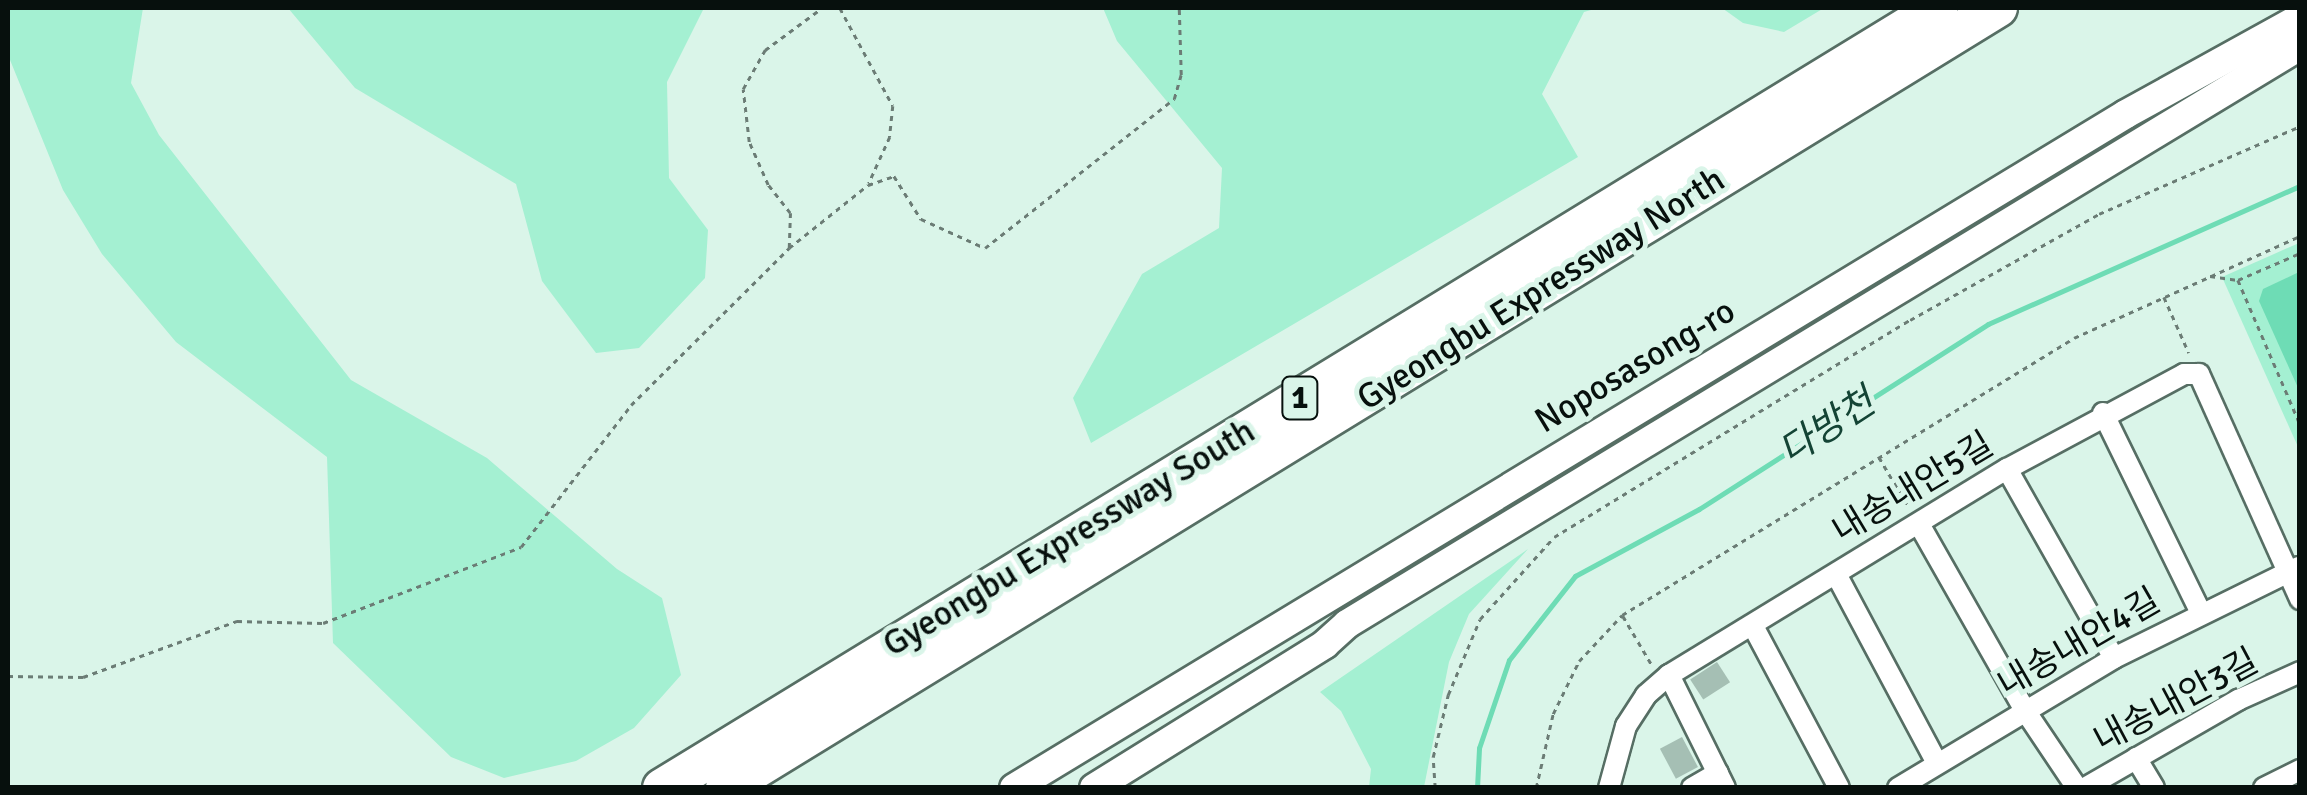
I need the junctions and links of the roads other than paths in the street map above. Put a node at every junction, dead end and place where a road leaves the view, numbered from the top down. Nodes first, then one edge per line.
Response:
1 (1938, 8) edge
2 (1998, 8) edge
3 (2300, 18) edge
4 (2300, 46) edge
5 (2102, 413) junction
6 (2007, 469) junction
7 (1919, 524) junction
8 (2293, 570) edge
9 (1836, 574) junction
10 (2300, 599) edge
11 (2200, 611) junction
12 (1753, 626) junction
13 (2114, 658) junction
14 (2300, 672) edge
15 (1666, 678) junction
16 (2026, 712) junction
17 (2136, 758) junction
18 (1938, 763) junction
19 (2300, 770) edge
20 (1721, 780) edge
21 (662, 788) edge
22 (725, 788) edge
23 (1014, 788) edge
24 (1094, 788) edge
25 (1609, 788) edge
26 (1692, 788) edge
27 (1839, 788) edge
28 (1898, 788) edge
29 (2077, 788) edge
30 (2085, 788) edge
31 (2154, 788) edge
32 (2264, 788) edge

1 - 21 highway, Gyeongbu Expressway South / 1
2 - 22 highway, Gyeongbu Expressway North / 1
3 - 23 main road, Noposasong-ro
4 - 24 main road, Noposasong-ro
5 - 6 street, 내송내안5길
5 - 8 street, 내송내안5길
5 - 11 street
6 - 7 street, 내송내안5길
6 - 13 street
7 - 9 street, 내송내안5길
7 - 16 street
8 - 10 street
8 - 11 street, 내송내안4길
9 - 12 street, 내송내안5길
9 - 18 street
11 - 13 street, 내송내안4길
12 - 15 street, 내송내안5길
12 - 27 street
13 - 16 street, 내송내안4길
14 - 17 street, 내송내안3길
15 - 20 street
15 - 25 street
16 - 18 street, 내송내안4길
16 - 29 street
17 - 30 street, 내송내안3길
17 - 31 street
18 - 28 street, 내송내안4길
19 - 32 street
20 - 26 street

